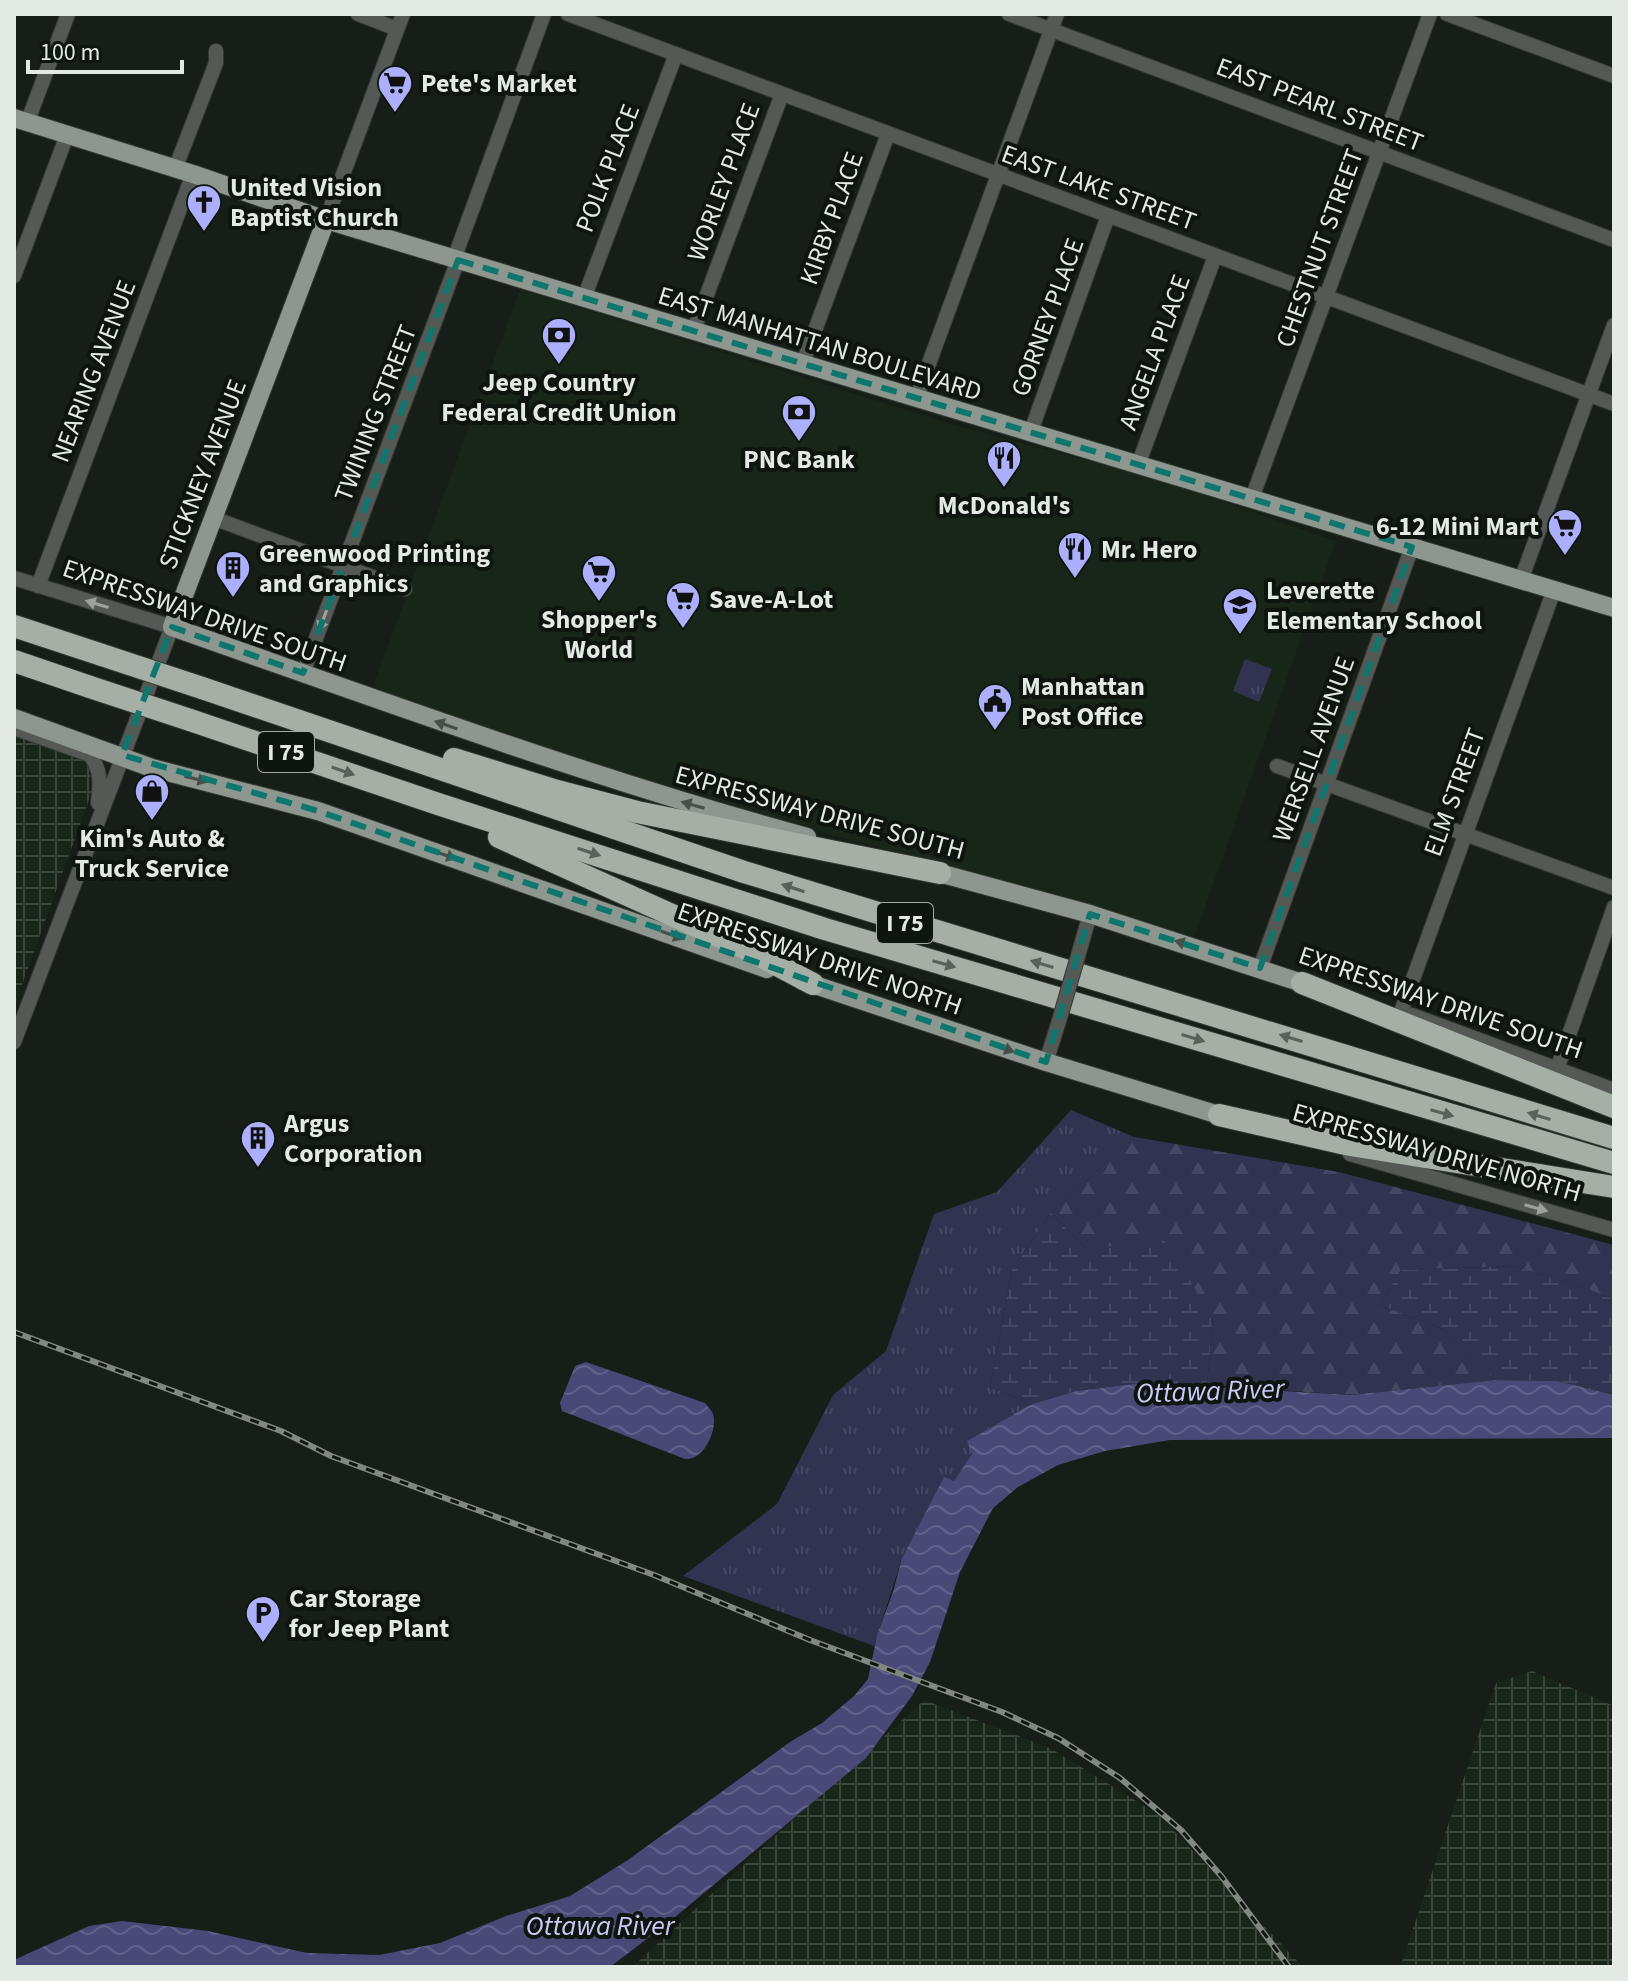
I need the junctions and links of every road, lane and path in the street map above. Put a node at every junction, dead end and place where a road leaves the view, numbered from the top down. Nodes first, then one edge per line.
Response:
1 (68, 14) edge
2 (358, 14) edge
3 (403, 14) edge
4 (544, 14) edge
5 (569, 14) edge
6 (1009, 14) edge
7 (1057, 14) edge
8 (1430, 14) edge
9 (1447, 14) edge
10 (397, 29) junction
11 (1051, 30) junction
12 (216, 51) dead end
13 (676, 54) junction
14 (1614, 76) edge
15 (782, 94) junction
16 (21, 120) edge
17 (888, 134) junction
18 (67, 135) junction
19 (1379, 152) junction
20 (184, 171) junction
21 (998, 175) junction
22 (1108, 216) junction
23 (326, 220) junction
24 (1614, 240) edge
25 (1215, 256) junction
26 (456, 259) junction
27 (14, 276) edge
28 (1326, 297) junction
29 (584, 298) junction
30 (1614, 325) edge
31 (693, 332) junction
32 (802, 365) junction
33 (1589, 395) junction
34 (916, 399) junction
35 (1614, 404) edge
36 (1030, 434) junction
37 (1138, 465) junction
38 (1252, 498) junction
39 (213, 518) junction
40 (1412, 547) junction
41 (344, 566) junction
42 (14, 578) edge
43 (1521, 580) junction
44 (38, 586) junction
45 (405, 589) dead end
46 (1554, 590) junction
47 (1614, 608) edge
48 (14, 626) edge
49 (172, 627) junction
50 (14, 661) edge
51 (303, 673) junction
52 (202, 688) junction
53 (14, 718) edge
54 (14, 728) edge
55 (122, 755) junction
56 (1277, 766) dead end
57 (382, 784) junction
58 (1326, 784) junction
59 (96, 824) junction
60 (1464, 834) junction
61 (940, 873) junction
62 (1614, 888) edge
63 (1614, 907) edge
64 (1090, 914) junction
65 (1260, 968) junction
66 (1302, 983) junction
67 (813, 984) junction
68 (1401, 1012) junction
69 (14, 1042) edge
70 (1046, 1062) junction
71 (1557, 1069) junction
72 (1614, 1090) edge
73 (1614, 1107) edge
74 (1219, 1115) junction
75 (1614, 1138) edge
76 (1614, 1163) edge
77 (1614, 1187) edge
78 (1614, 1230) edge

1 - 16 street
2 - 10 street
3 - 10 street, STICKNEY AVENUE
4 - 26 street, TWINING STREET
5 - 13 street, EAST LAKE STREET
6 - 11 street, EAST PEARL STREET
7 - 11 street
8 - 19 street, CHESTNUT STREET
9 - 14 street
10 - 23 street, STICKNEY AVENUE
11 - 19 street, EAST PEARL STREET
11 - 21 street
12 - 20 street, NEARING AVENUE
13 - 15 street, EAST LAKE STREET
13 - 29 street, POLK PLACE
15 - 17 street, EAST LAKE STREET
15 - 31 street, WORLEY PLACE
16 - 18 main road, EAST MANHATTAN BOULEVARD
17 - 21 street, EAST LAKE STREET
17 - 32 street, KIRBY PLACE
18 - 20 main road, EAST MANHATTAN BOULEVARD
18 - 27 street
19 - 24 street, EAST PEARL STREET
19 - 28 street, CHESTNUT STREET
20 - 23 main road, EAST MANHATTAN BOULEVARD
20 - 44 street, NEARING AVENUE
21 - 22 street, EAST LAKE STREET
21 - 34 street
22 - 25 street, EAST LAKE STREET
22 - 36 street, GORNEY PLACE
23 - 26 main road, EAST MANHATTAN BOULEVARD
23 - 39 main road, STICKNEY AVENUE
25 - 28 street, EAST LAKE STREET
25 - 37 street, ANGELA PLACE
26 - 29 main road, EAST MANHATTAN BOULEVARD
26 - 41 street, TWINING STREET
28 - 33 street, EAST LAKE STREET
28 - 38 street, CHESTNUT STREET
29 - 31 main road, EAST MANHATTAN BOULEVARD
30 - 33 street
31 - 32 main road, EAST MANHATTAN BOULEVARD
32 - 34 main road, EAST MANHATTAN BOULEVARD
33 - 35 street, EAST LAKE STREET
33 - 43 street
34 - 36 main road, EAST MANHATTAN BOULEVARD
36 - 37 main road, EAST MANHATTAN BOULEVARD
37 - 38 main road, EAST MANHATTAN BOULEVARD
38 - 40 main road, EAST MANHATTAN BOULEVARD
39 - 41 street
39 - 49 main road, STICKNEY AVENUE
40 - 43 main road, EAST MANHATTAN BOULEVARD
40 - 58 street, WERSELL AVENUE
41 - 45 street
41 -> 51 street, TWINING STREET
42 - 44 street, EXPRESSWAY DRIVE SOUTH
43 - 46 main road, EAST MANHATTAN BOULEVARD
49 -> 44 street, EXPRESSWAY DRIVE SOUTH
46 - 47 main road, EAST MANHATTAN BOULEVARD
46 - 60 street, ELM STREET
48 - 52 highway, I 75, bridge
49 - 51 main road, EXPRESSWAY DRIVE SOUTH
49 - 55 street, STICKNEY AVENUE
50 -> 57 highway, I 75, bridge
61 -> 51 main road, EXPRESSWAY DRIVE SOUTH
52 - 61 highway
75 -> 52 highway, I 75
53 - 55 main road, EXPRESSWAY DRIVE NORTH
54 - 59 street
55 - 59 street, STICKNEY AVENUE
55 -> 67 main road, EXPRESSWAY DRIVE NORTH
56 - 58 street
57 - 67 highway
57 -> 76 highway, I 75
58 - 60 street
58 - 65 street, WERSELL AVENUE
59 - 69 street, STICKNEY AVENUE
60 - 62 street
60 - 68 street, ELM STREET
61 - 64 main road, EXPRESSWAY DRIVE SOUTH
63 - 71 street
65 -> 64 main road, EXPRESSWAY DRIVE SOUTH
64 - 70 street, bridge
65 - 66 main road, EXPRESSWAY DRIVE SOUTH
66 - 68 street, EXPRESSWAY DRIVE SOUTH
66 - 73 highway
67 -> 70 main road, EXPRESSWAY DRIVE NORTH
68 - 71 street, EXPRESSWAY DRIVE SOUTH
70 - 74 main road, EXPRESSWAY DRIVE NORTH
71 - 72 street, EXPRESSWAY DRIVE SOUTH
74 - 77 highway
74 -> 78 street, EXPRESSWAY DRIVE NORTH

